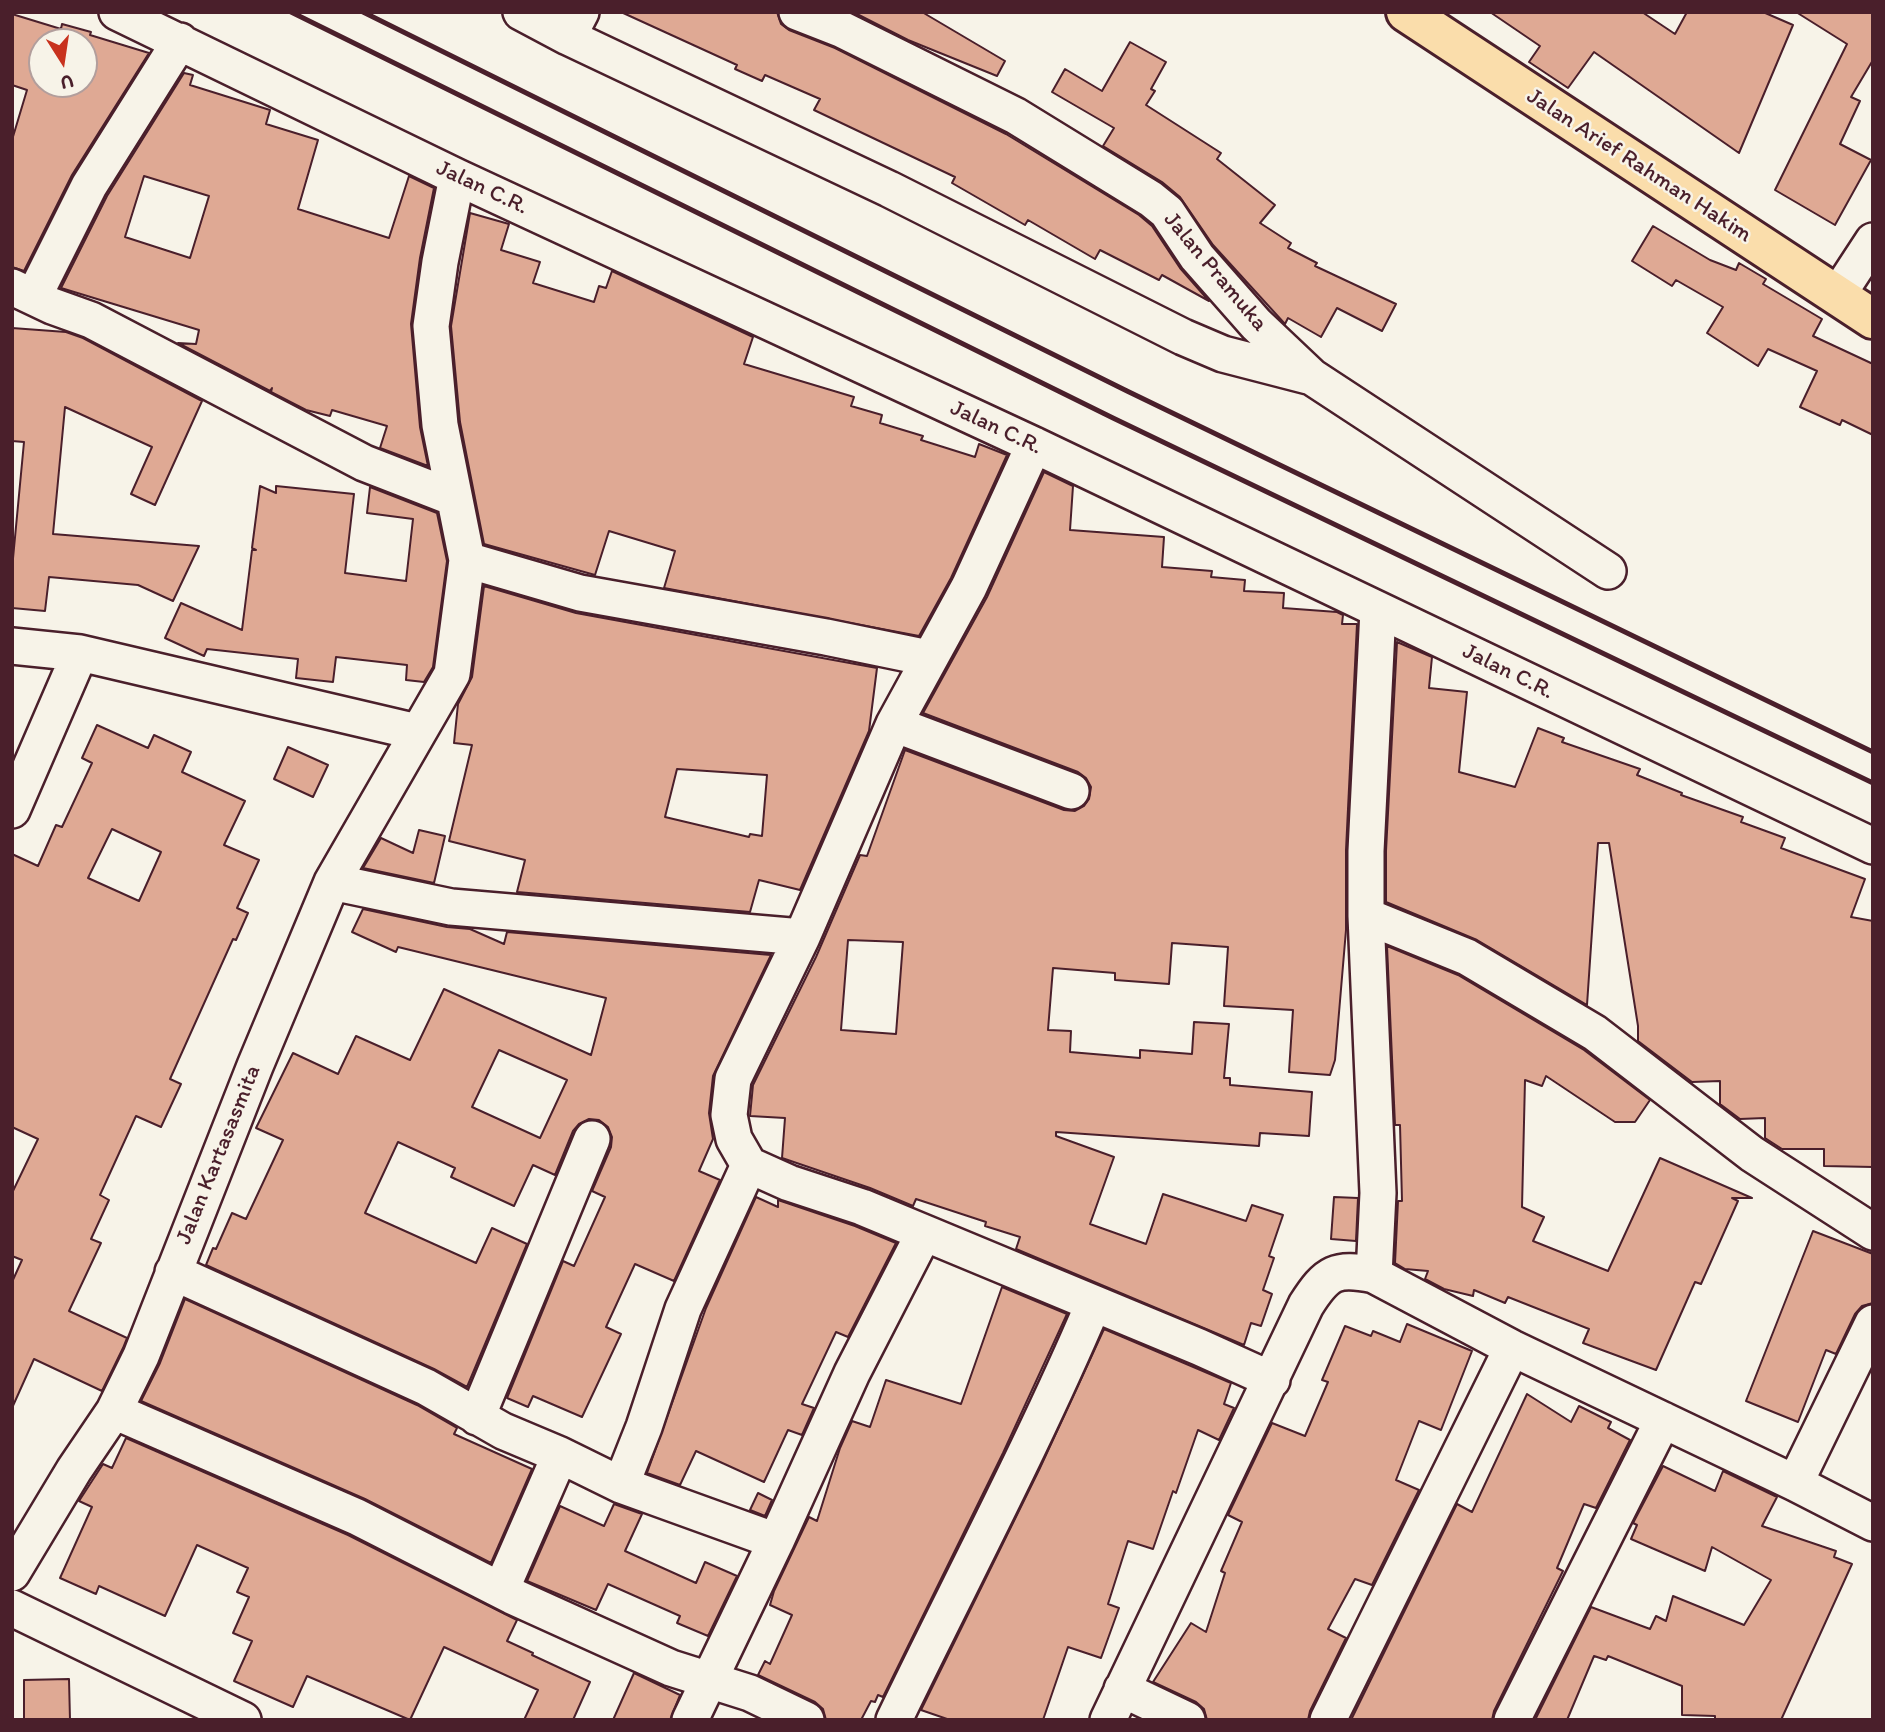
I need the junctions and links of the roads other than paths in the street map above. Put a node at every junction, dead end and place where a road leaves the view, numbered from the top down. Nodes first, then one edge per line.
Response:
1 (117, 12) edge
2 (521, 12) edge
3 (797, 12) edge
4 (1406, 12) edge
5 (574, 24) edge
6 (180, 41) junction
7 (457, 177) junction
8 (1873, 241) edge
9 (23, 292) edge
10 (1837, 296) junction
11 (1873, 319) edge
12 (1312, 377) junction
13 (1034, 445) junction
14 (454, 498) junction
15 (467, 561) junction
16 (1608, 571) dead end
17 (1378, 610) junction
18 (12, 646) edge
19 (80, 653) junction
20 (928, 658) junction
21 (894, 724) junction
22 (417, 732) junction
23 (1071, 791) dead end
24 (12, 810) edge
25 (1873, 846) edge
26 (332, 882) junction
27 (1366, 916) junction
28 (802, 937) junction
29 (592, 1139) dead end
30 (749, 1165) junction
31 (1873, 1232) edge
32 (923, 1233) junction
33 (173, 1272) junction
34 (1374, 1275) junction
35 (1093, 1305) junction
36 (1873, 1323) edge
37 (1512, 1348) junction
38 (1272, 1380) junction
39 (114, 1411) junction
40 (477, 1417) junction
41 (1663, 1420) junction
42 (559, 1455) junction
43 (1796, 1483) junction
44 (621, 1485) junction
45 (1873, 1522) edge
46 (776, 1541) junction
47 (12, 1573) edge
48 (501, 1590) junction
49 (12, 1608) edge
50 (708, 1681) junction
51 (1122, 1689) junction
52 (243, 1720) edge
53 (690, 1720) edge
54 (806, 1720) edge
55 (894, 1720) edge
56 (1108, 1720) edge
57 (1187, 1720) edge
58 (1328, 1720) edge
59 (1512, 1720) edge

1 - 6 street, Jalan C.R.
2 - 5 street
3 - 12 street, Jalan Pramuka
4 - 10 main road, Jalan Arief Rahman Hakim
5 - 12 street
6 - 7 street, Jalan C.R.
6 - 9 street
7 - 13 street, Jalan C.R.
7 - 14 street, Jalan Kartasasmita
8 - 10 street
9 - 14 street
10 - 11 main road, Jalan Arief Rahman Hakim
12 - 16 street, Jalan Pramuka
13 - 17 street, Jalan C.R.
13 - 20 street
14 - 15 street, Jalan Kartasasmita
15 - 20 street
15 - 22 street, Jalan Kartasasmita
17 - 25 street, Jalan C.R.
17 - 27 street
18 - 19 street
19 - 22 street
19 - 24 street
20 - 21 street
21 - 23 street
21 - 28 street
22 - 26 street, Jalan Kartasasmita
26 - 28 street
26 - 33 street, Jalan Kartasasmita
27 - 31 street
27 - 34 street
28 - 30 street
29 - 40 street
30 - 32 street
30 - 44 street
32 - 35 street
32 - 46 street
33 - 39 street, Jalan Kartasasmita
33 - 40 street
34 - 37 street
34 - 38 street
35 - 38 street
35 - 55 street
36 - 43 street
37 - 41 street
37 - 58 street
38 - 51 street
39 - 47 street, Jalan Kartasasmita
39 - 48 street
40 - 42 street
41 - 43 street
41 - 59 street
42 - 44 street
42 - 48 street
43 - 45 street
44 - 46 street
46 - 50 street
48 - 50 street
49 - 52 street
50 - 53 street
50 - 54 street
51 - 56 street
51 - 57 street

